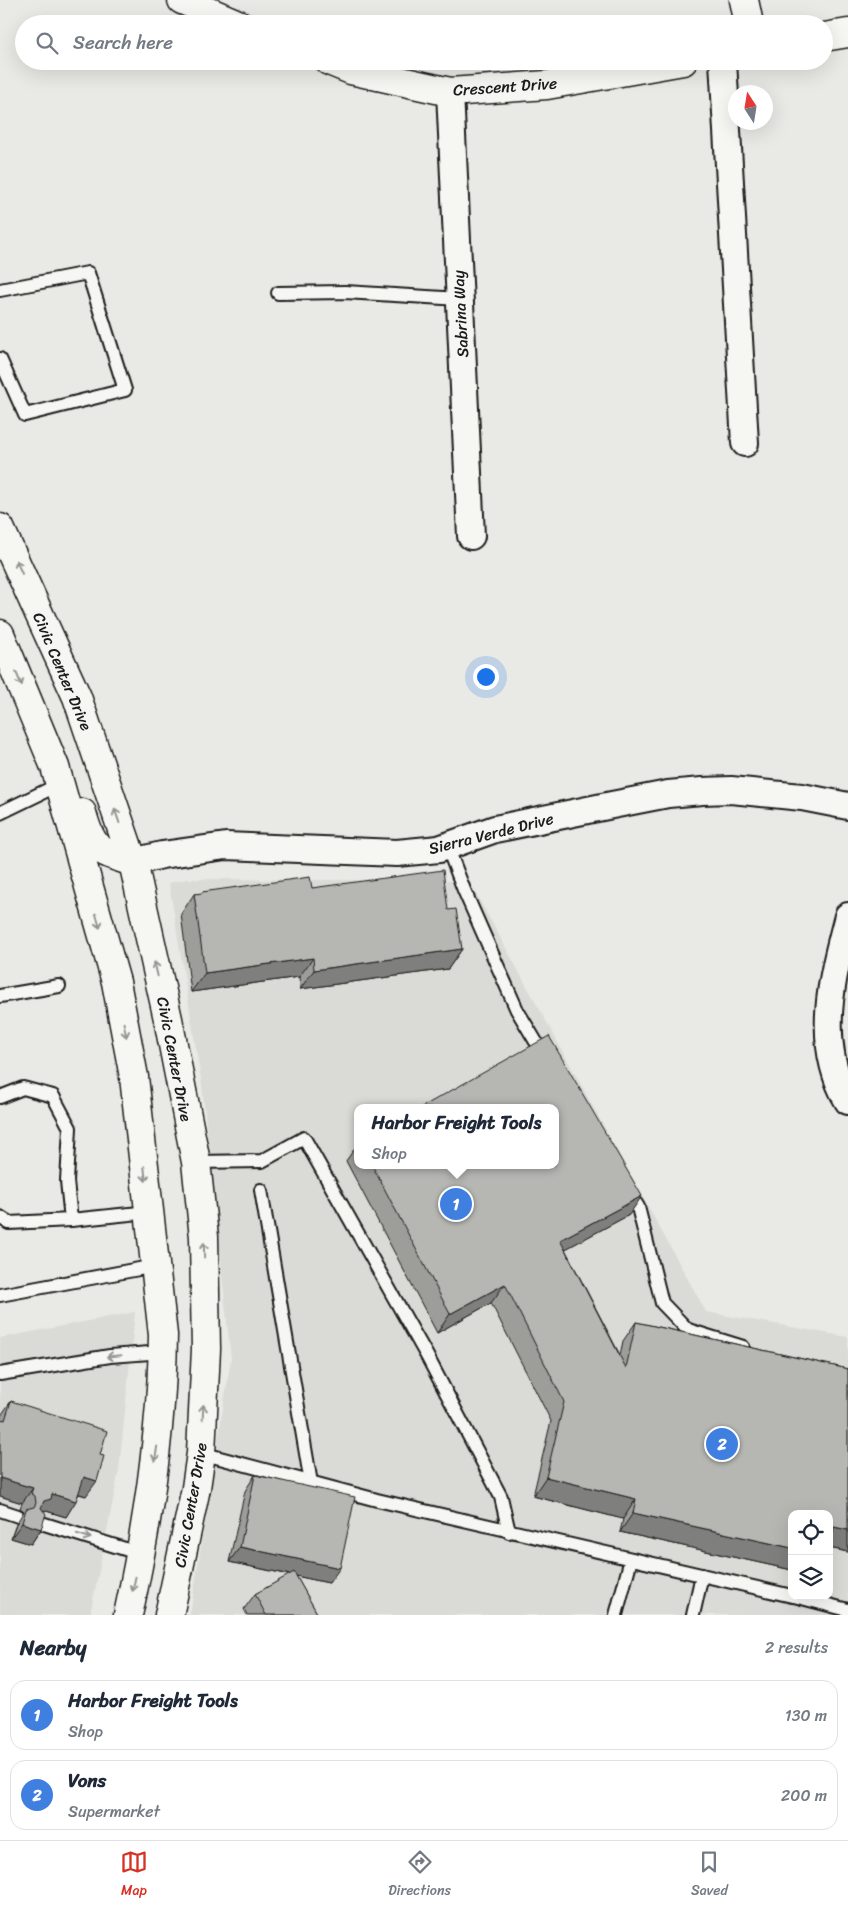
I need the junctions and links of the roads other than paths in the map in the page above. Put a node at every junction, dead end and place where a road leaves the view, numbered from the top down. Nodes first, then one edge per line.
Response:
1 (182, 0) edge
2 (744, 0) edge
3 (208, 5) edge
4 (224, 15) edge
5 (747, 15) edge
6 (848, 32) edge
7 (833, 35) edge
8 (351, 70) edge
9 (632, 70) edge
10 (723, 70) edge
11 (450, 92) junction
12 (0, 290) edge
13 (278, 293) dead end
14 (460, 299) junction
15 (0, 358) edge
16 (744, 443) dead end
17 (0, 528) edge
18 (471, 536) dead end
19 (0, 634) edge
20 (57, 776) junction
21 (848, 806) edge
22 (0, 813) edge
23 (447, 846) junction
24 (132, 862) junction
25 (848, 916) edge
26 (59, 986) dead end
27 (0, 996) edge
28 (552, 1068) edge
29 (0, 1097) edge
30 (848, 1101) edge
31 (196, 1162) junction
32 (623, 1183) edge
33 (261, 1190) dead end
34 (149, 1212) junction
35 (0, 1217) edge
36 (71, 1220) junction
37 (154, 1266) junction
38 (0, 1295) edge
39 (754, 1350) edge
40 (163, 1352) junction
41 (0, 1374) edge
42 (201, 1453) junction
43 (311, 1483) junction
44 (0, 1510) edge
45 (18, 1516) dead end
46 (38, 1522) edge
47 (509, 1532) junction
48 (141, 1554) junction
49 (631, 1560) junction
50 (702, 1575) junction
51 (788, 1595) edge
52 (809, 1600) edge
53 (848, 1610) edge
54 (128, 1615) edge
55 (170, 1615) edge
56 (616, 1615) edge
57 (693, 1615) edge

1 - 3 main road
2 - 5 main road
3 - 4 main road
6 - 7 main road
8 - 11 main road, Crescent Drive
9 - 11 main road, Crescent Drive
10 - 16 street
11 - 14 street, Sabrina Way
12 - 15 lane
13 - 14 lane
14 - 18 street, Sabrina Way
24 -> 17 main road, Civic Center Drive
19 -> 20 main road
20 - 22 lane
20 - 24 main road
20 -> 34 main road
21 - 23 street, Sierra Verde Drive
23 - 24 street, Sierra Verde Drive
23 - 28 lane
31 -> 24 main road, Civic Center Drive
25 - 30 street
26 - 27 lane
29 - 36 lane
42 -> 31 main road, Civic Center Drive
31 - 47 lane
32 - 39 lane
33 - 43 lane
34 - 36 lane
34 - 37 main road
35 - 36 lane
37 - 38 lane
37 - 40 main road
40 -> 41 lane
40 -> 48 main road
42 - 43 lane
42 - 55 main road, Civic Center Drive
43 - 47 lane
44 - 45 lane
46 -> 48 lane
47 - 49 lane
48 -> 54 main road
49 - 50 lane
49 - 56 lane
50 - 51 lane
50 - 57 lane
52 - 53 lane

